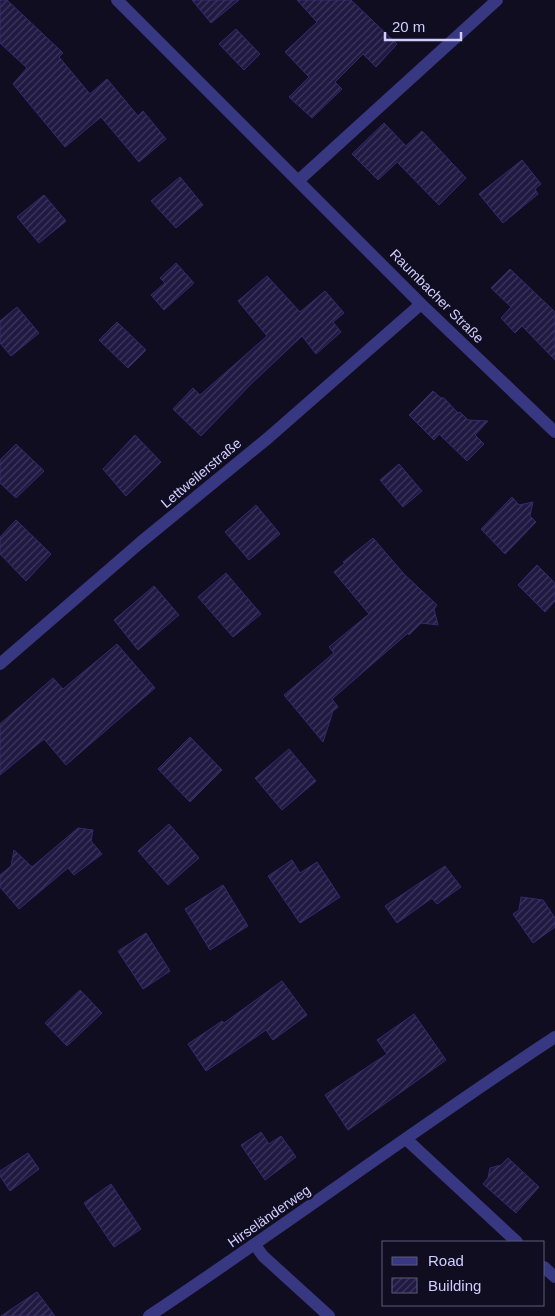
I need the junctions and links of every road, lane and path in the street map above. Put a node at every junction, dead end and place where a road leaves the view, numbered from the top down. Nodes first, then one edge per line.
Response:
1 (117, 0) edge
2 (497, 0) edge
3 (299, 180) junction
4 (421, 304) junction
5 (555, 432) edge
6 (0, 664) edge
7 (555, 1037) edge
8 (406, 1138) junction
9 (516, 1241) edge
10 (255, 1245) junction
11 (545, 1268) edge
12 (555, 1277) edge
13 (148, 1316) edge
14 (329, 1316) edge

1 - 3 street, Raumbacher Straße
2 - 3 street
3 - 4 street, Raumbacher Straße
4 - 5 street, Raumbacher Straße
4 - 6 street, Lettweilerstraße
7 - 8 street, Hirseländerweg
8 - 9 street
8 - 10 street, Hirseländerweg
10 - 13 street, Hirseländerweg
10 - 14 street
11 - 12 street

